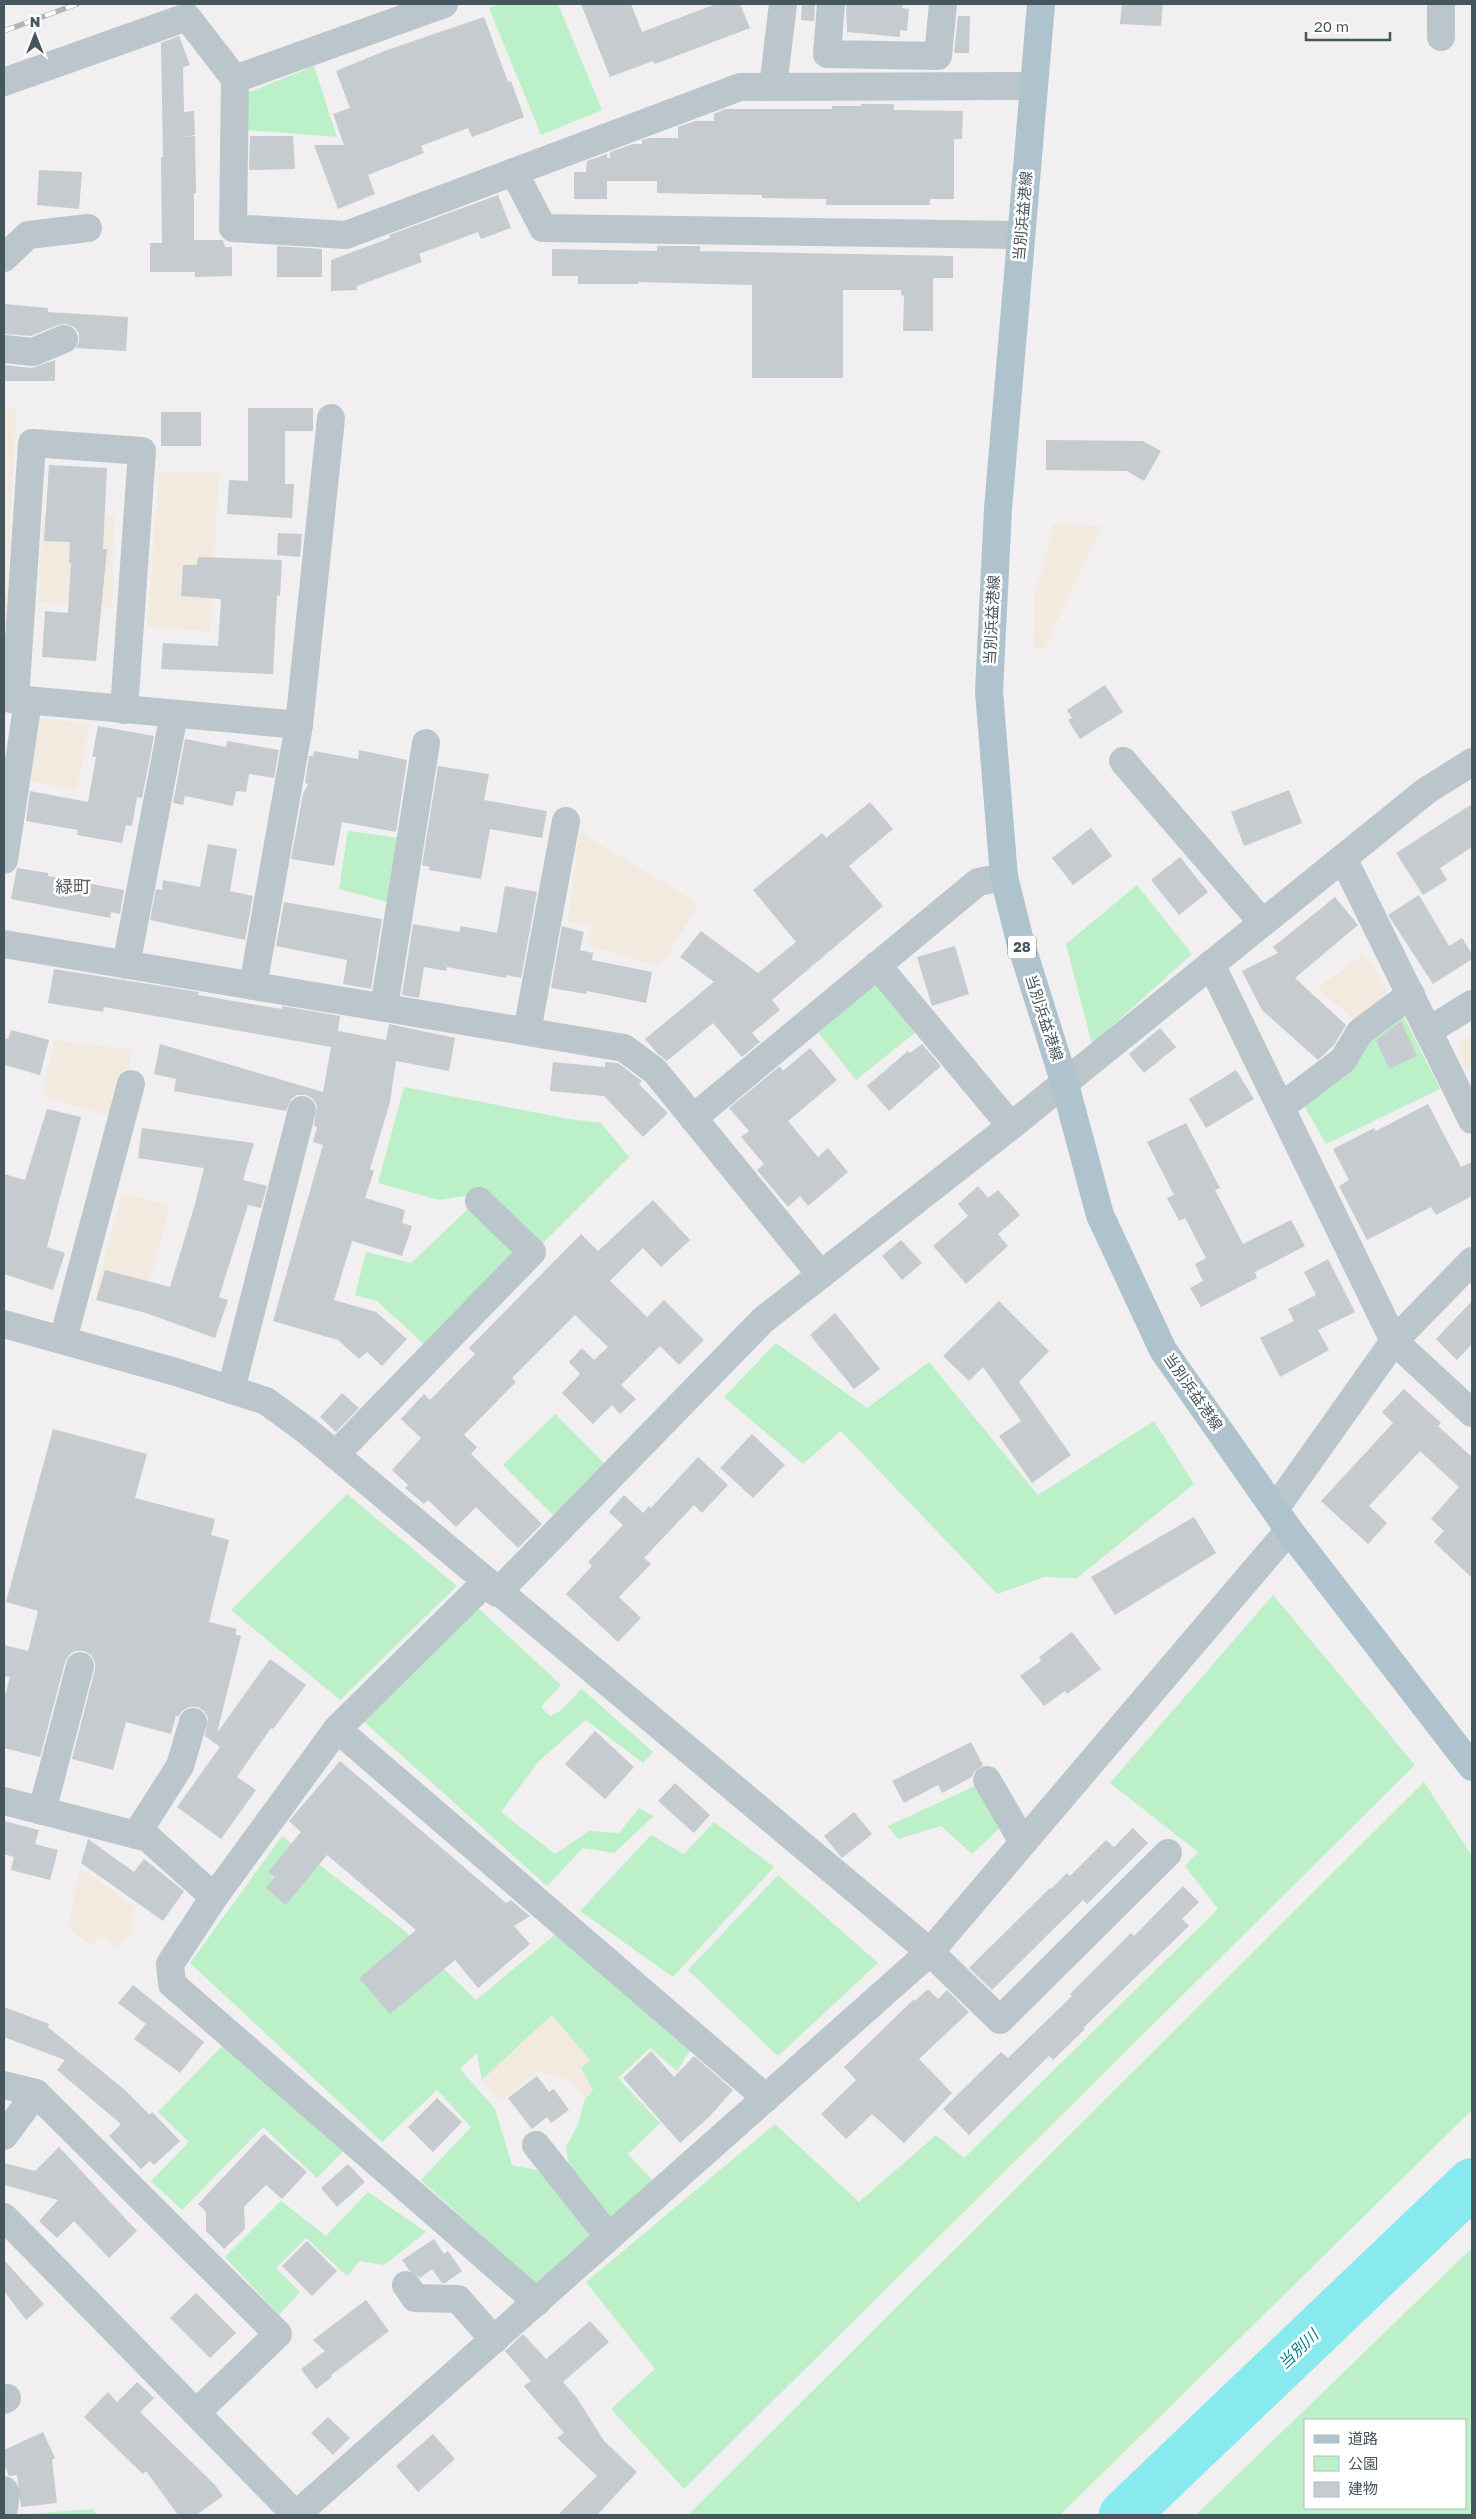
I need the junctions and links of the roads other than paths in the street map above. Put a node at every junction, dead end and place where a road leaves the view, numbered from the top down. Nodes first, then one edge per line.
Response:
1 (444, 4) edge
2 (783, 4) edge
3 (831, 4) edge
4 (943, 4) edge
5 (1041, 4) edge
6 (1441, 4) edge
7 (1441, 37) dead end
8 (235, 79) junction
9 (4, 82) edge
10 (773, 86) junction
11 (1034, 86) junction
12 (514, 172) junction
13 (88, 228) dead end
14 (1021, 235) junction
15 (4, 258) edge
16 (64, 339) dead end
17 (4, 349) edge
18 (331, 418) dead end
19 (15, 700) edge
20 (124, 710) junction
21 (174, 714) junction
22 (299, 725) junction
23 (426, 742) dead end
24 (1123, 760) dead end
25 (1472, 762) edge
26 (566, 821) dead end
27 (1343, 858) junction
28 (4, 860) edge
29 (1004, 877) junction
30 (1262, 922) junction
31 (4, 944) edge
32 (1212, 964) junction
33 (126, 965) junction
34 (877, 965) junction
35 (253, 986) junction
36 (1411, 994) junction
37 (1472, 1004) edge
38 (384, 1007) junction
39 (1428, 1031) junction
40 (527, 1032) junction
41 (1064, 1081) junction
42 (130, 1084) dead end
43 (1281, 1107) junction
44 (302, 1110) dead end
45 (694, 1118) junction
46 (1472, 1120) edge
47 (1011, 1126) junction
48 (479, 1201) dead end
49 (1472, 1261) edge
50 (821, 1275) junction
51 (4, 1324) edge
52 (63, 1340) junction
53 (1394, 1341) junction
54 (231, 1390) junction
55 (1472, 1413) edge
56 (335, 1455) junction
57 (1282, 1520) junction
58 (491, 1588) junction
59 (80, 1666) dead end
60 (193, 1722) dead end
61 (337, 1729) junction
62 (1472, 1768) edge
63 (987, 1780) dead end
64 (4, 1801) edge
65 (42, 1811) junction
66 (136, 1835) junction
67 (1023, 1842) junction
68 (1168, 1853) dead end
69 (214, 1897) junction
70 (930, 1952) junction
71 (4, 2084) edge
72 (36, 2093) junction
73 (766, 2098) junction
74 (4, 2136) edge
75 (536, 2145) dead end
76 (4, 2217) edge
77 (609, 2237) junction
78 (406, 2285) dead end
79 (537, 2302) junction
80 (494, 2340) junction
81 (196, 2413) junction
82 (4, 2490) edge
83 (4, 2508) edge
84 (296, 2515) edge

1 - 8 street
2 - 10 street
3 - 4 street
5 - 11 main road, 当別浜益港線 / 28
6 - 7 street
8 - 9 street
8 - 12 street
10 - 11 street
10 - 12 street
11 - 14 main road, 当別浜益港線 / 28
12 - 14 street
13 - 15 street
14 - 29 main road, 当別浜益港線 / 28
16 - 17 street
18 - 22 street
19 - 20 street
19 - 20 street
19 - 28 street
20 - 21 street
21 - 22 street
21 - 33 street
22 - 35 street
23 - 38 street
24 - 30 street
25 - 27 street
26 - 40 street
27 - 30 street
27 - 36 street
29 - 34 street
29 - 41 main road, 当別浜益港線 / 28
30 - 32 street
31 - 33 street
32 - 41 street
32 - 43 street
33 - 35 street
34 - 45 street
34 - 47 street
35 - 38 street
36 - 39 street
36 - 43 street
37 - 39 street
38 - 40 street
39 - 46 street
40 - 45 street
41 - 47 street
41 - 57 main road, 当別浜益港線 / 28
42 - 52 street
43 - 53 street
44 - 54 street
45 - 50 street
47 - 50 street
48 - 56 street
49 - 53 street
50 - 58 street
51 - 52 street
52 - 54 street
53 - 55 street
53 - 57 street
54 - 56 street
56 - 58 street
57 - 62 main road, 当別浜益港線 / 28
57 - 67 street
58 - 61 street
58 - 70 street
59 - 65 street
60 - 66 street
61 - 69 street
61 - 73 street
63 - 67 street
64 - 65 street
65 - 66 street
66 - 69 street
67 - 70 street
68 - 70 street
69 - 79 street
70 - 73 street
71 - 72 street
72 - 74 street
72 - 81 street
73 - 77 street
75 - 77 street
76 - 81 street
77 - 79 street
78 - 80 street
79 - 80 street
80 - 84 street
81 - 84 street
82 - 83 street

